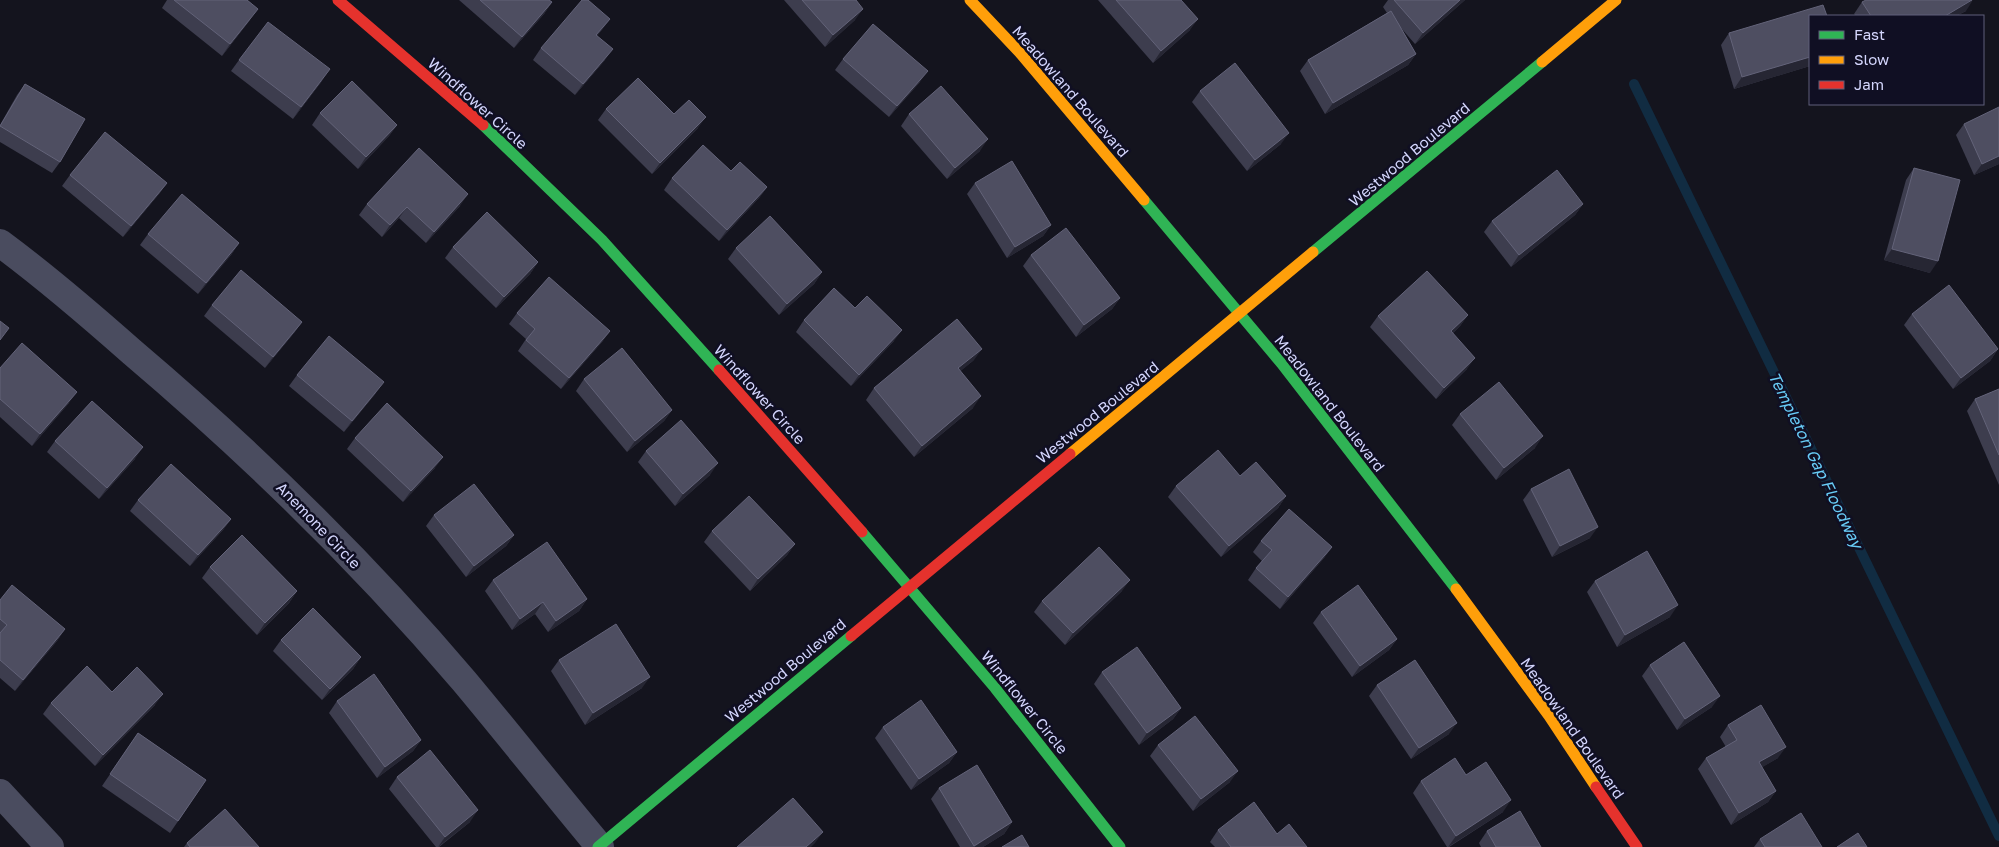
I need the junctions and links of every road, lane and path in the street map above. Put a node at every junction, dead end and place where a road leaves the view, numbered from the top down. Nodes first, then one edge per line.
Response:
1 (338, 0) edge
2 (1616, 0) edge
3 (973, 1) edge
4 (0, 242) edge
5 (1240, 314) junction
6 (909, 586) junction
7 (0, 793) edge
8 (50, 847) edge
9 (599, 847) edge
10 (1120, 847) edge
11 (1637, 847) edge

1 - 6 street, Windflower Circle
2 - 5 street, Westwood Boulevard
3 - 5 street, Meadowland Boulevard
4 - 9 street, Anemone Circle
5 - 6 street, Westwood Boulevard
5 - 11 street, Meadowland Boulevard
6 - 9 street, Westwood Boulevard
6 - 10 street, Windflower Circle
7 - 8 street

